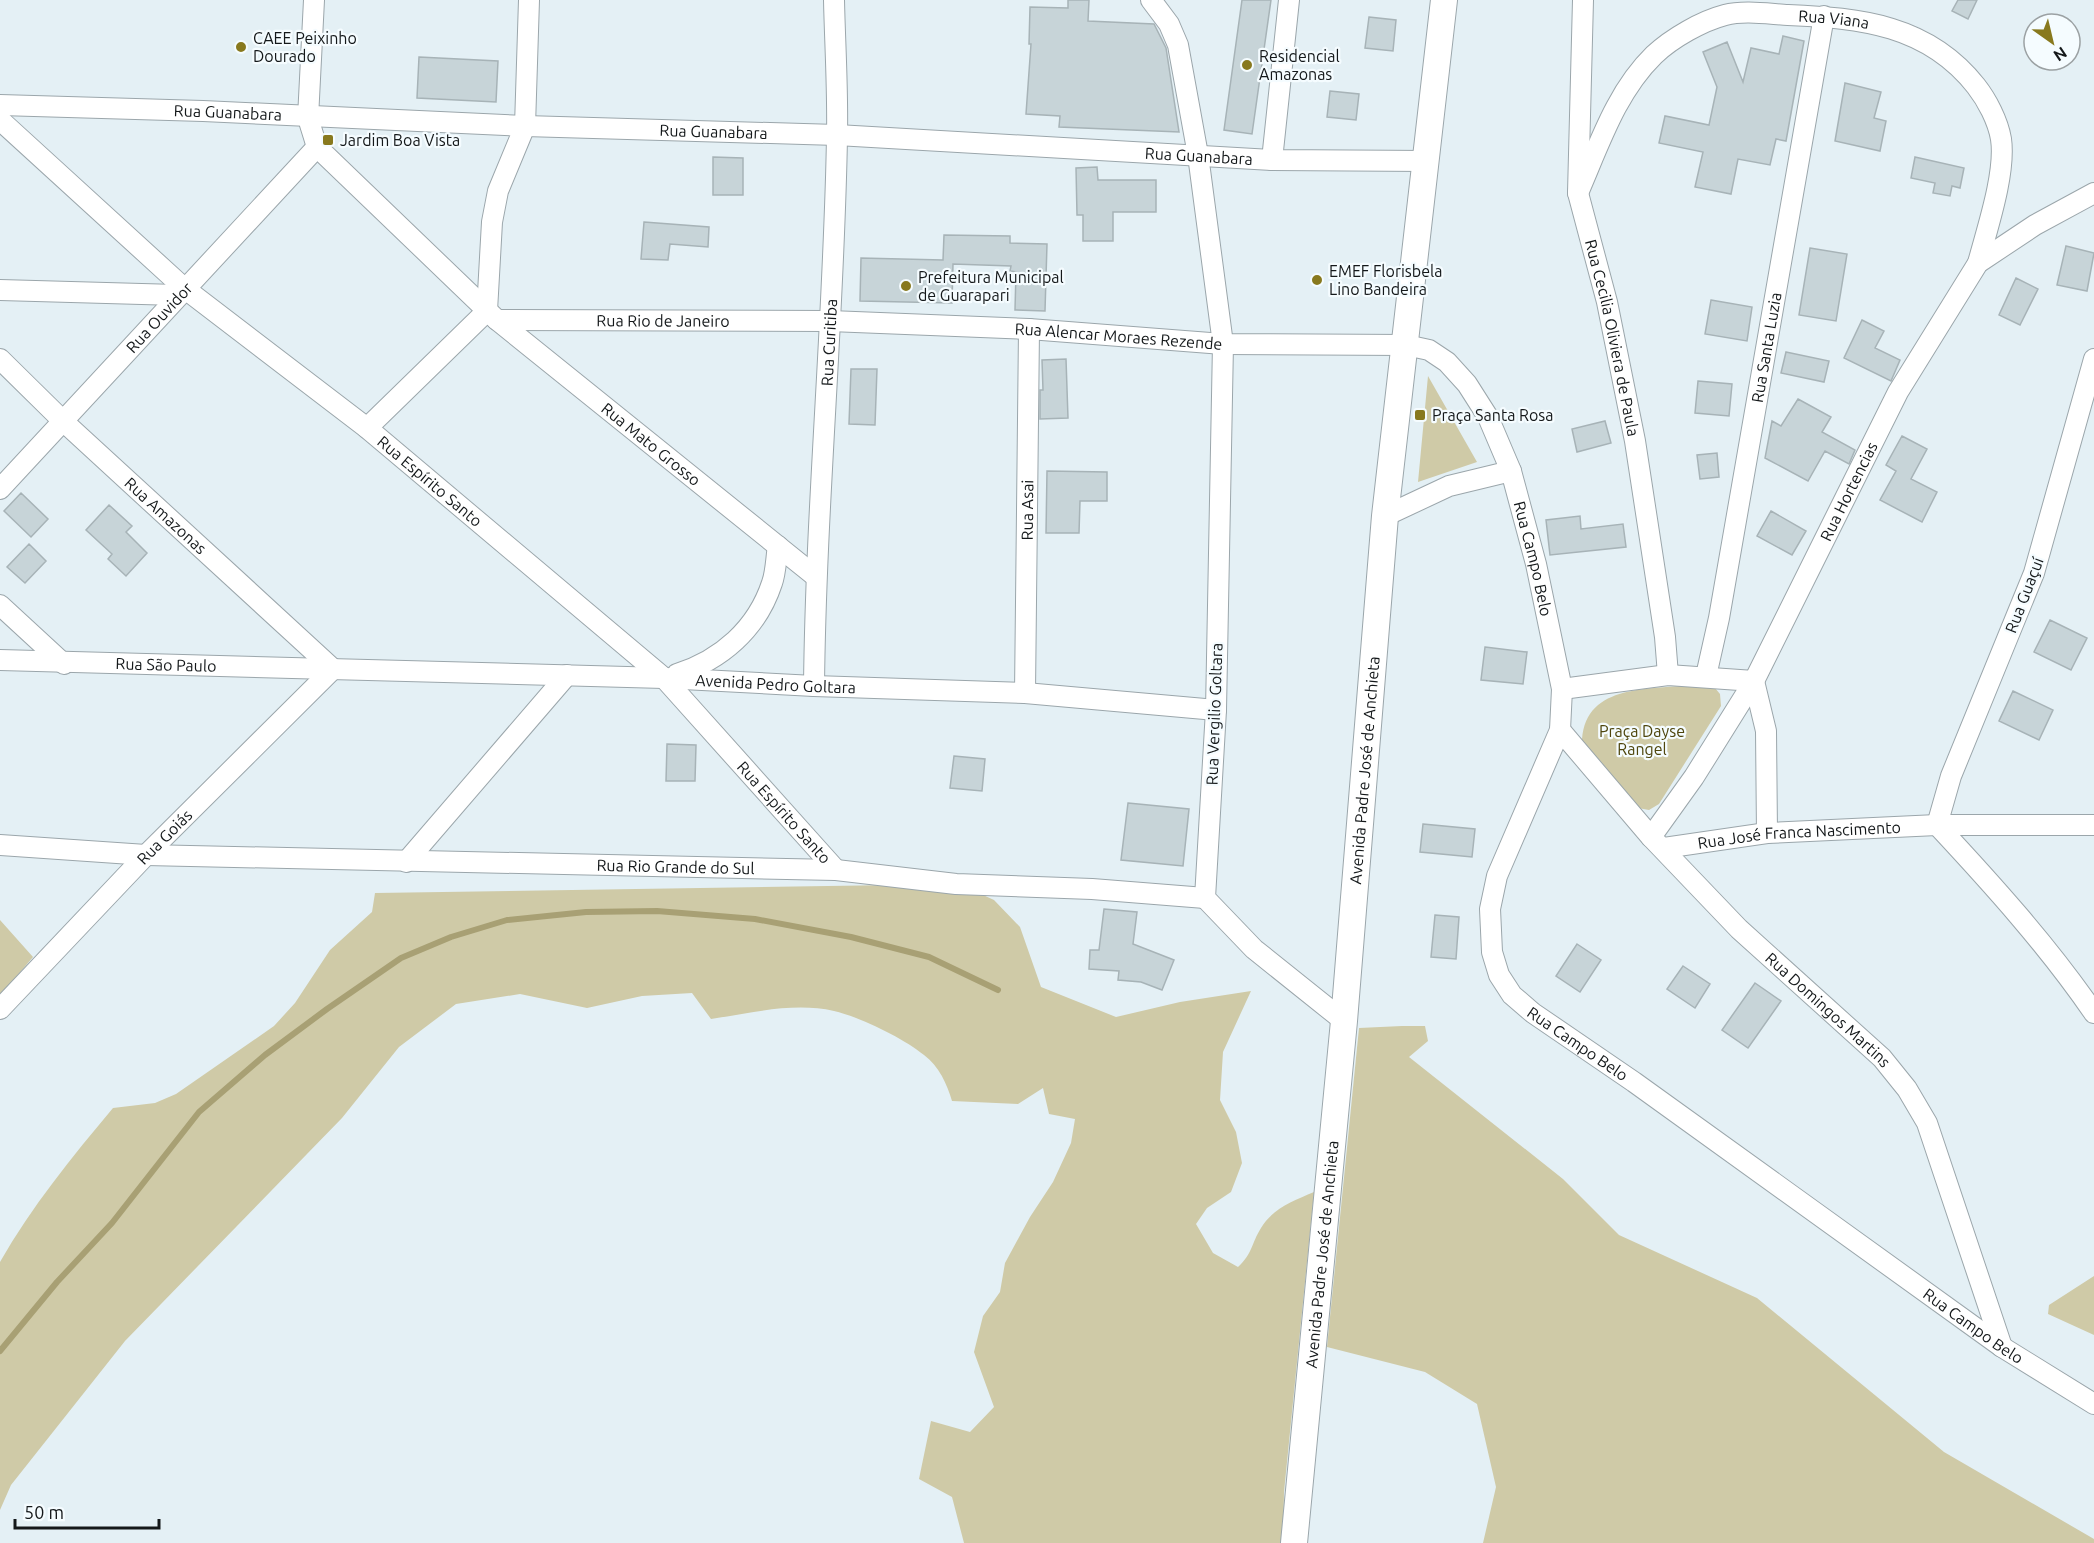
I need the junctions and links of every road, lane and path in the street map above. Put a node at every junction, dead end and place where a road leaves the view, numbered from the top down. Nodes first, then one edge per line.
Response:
1 (314, 0) edge
2 (529, 0) edge
3 (834, 0) edge
4 (1151, 0) edge
5 (1289, 0) edge
6 (1444, 0) edge
7 (1583, 0) edge
8 (1824, 16) junction
9 (0, 105) edge
10 (308, 118) junction
11 (0, 120) edge
12 (525, 126) junction
13 (837, 135) junction
14 (317, 147) junction
15 (1198, 154) junction
16 (1272, 160) junction
17 (1427, 161) junction
18 (1578, 193) junction
19 (2094, 193) edge
20 (1978, 263) junction
21 (0, 290) edge
22 (180, 292) junction
23 (492, 315) junction
24 (830, 321) junction
25 (1029, 329) junction
26 (1223, 345) junction
27 (1407, 345) junction
28 (0, 359) edge
29 (2094, 359) edge
30 (64, 422) junction
31 (367, 428) junction
32 (1511, 471) junction
33 (0, 489) edge
34 (1385, 516) junction
35 (778, 546) junction
36 (815, 576) junction
37 (0, 605) edge
38 (0, 660) edge
39 (64, 664) junction
40 (333, 669) junction
41 (567, 675) junction
42 (1668, 675) junction
43 (1706, 676) junction
44 (664, 678) junction
45 (1754, 681) junction
46 (814, 686) junction
47 (1562, 689) junction
48 (1025, 693) junction
49 (1216, 710) junction
50 (1560, 730) junction
51 (1936, 825) junction
52 (2094, 825) edge
53 (1767, 833) junction
54 (1658, 843) junction
55 (0, 845) edge
56 (146, 855) junction
57 (406, 862) junction
58 (836, 870) junction
59 (1205, 898) junction
60 (0, 1009) edge
61 (2094, 1013) edge
62 (1344, 1021) junction
63 (2002, 1347) junction
64 (2094, 1404) edge
65 (1294, 1543) edge

1 - 10 street
2 - 12 street
3 - 13 street, Rua Curitiba
4 - 15 street, Rua Vergilio Goltara
5 - 16 street
6 - 17 main road, Avenida Padre José de Anchieta
7 - 18 street, Rua Cecilia Oliviera de Paula
8 - 18 street, Rua Viana
8 - 20 street, Rua Viana
8 - 43 street, Rua Santa Luzia
9 - 10 street, Rua Guanabara
10 - 12 street, Rua Guanabara
10 - 14 street
11 - 22 street, Rua Espírito Santo
12 - 13 street, Rua Guanabara
12 - 23 street
13 - 15 street, Rua Guanabara
13 - 24 street, Rua Curitiba
14 - 22 street, Rua Ouvidor
14 - 23 street
15 - 16 street, Rua Guanabara
15 - 26 street, Rua Vergilio Goltara
16 - 17 street, Rua Guanabara
17 - 27 main road, Avenida Padre José de Anchieta
18 - 42 street, Rua Cecilia Oliviera de Paula
19 - 20 street, Rua Hortencias
20 - 45 street, Rua Hortencias
21 - 22 street
22 - 30 street, Rua Ouvidor
22 - 31 street, Rua Espírito Santo
23 - 24 street, Rua Rio de Janeiro
23 - 31 street
23 - 35 street, Rua Mato Grosso
24 - 25 street, Rua Alencar Moraes Rezende
24 - 36 street, Rua Curitiba
25 - 26 street, Rua Alencar Moraes Rezende
25 - 48 street, Rua Asai
26 - 27 street, Rua Alencar Moraes Rezende
26 - 49 street, Rua Vergilio Goltara
27 - 32 street, Rua Campo Belo
27 - 34 main road, Avenida Padre José de Anchieta
28 - 30 street, Rua Amazonas
29 - 51 street, Rua Guaçuí
30 - 33 street, Rua Ouvidor
30 - 40 street, Rua Amazonas
31 - 44 street, Rua Espírito Santo
32 - 34 street
32 - 47 street, Rua Campo Belo
34 - 62 main road, Avenida Padre José de Anchieta
35 - 36 street, Rua Mato Grosso
35 - 44 street
36 - 46 street, Rua Curitiba
37 - 39 street
38 - 39 street, Rua São Paulo
39 - 40 street, Rua São Paulo
40 - 41 street, Avenida Pedro Goltara
40 - 56 street, Rua Goiás
41 - 44 street, Avenida Pedro Goltara
41 - 57 street
42 - 43 street
42 - 47 street
43 - 45 street
44 - 46 street, Avenida Pedro Goltara
44 - 58 street, Rua Espírito Santo
45 - 53 street
45 - 54 street, Rua Hortencias
46 - 48 street, Avenida Pedro Goltara
47 - 50 street, Rua Campo Belo
48 - 49 street, Avenida Pedro Goltara
49 - 59 street, Rua Vergilio Goltara
50 - 54 street, Rua Domingos Martins
50 - 63 street, Rua Campo Belo
51 - 52 street, Rua José Franca Nascimento
51 - 53 street, Rua José Franca Nascimento
51 - 61 street
53 - 54 street, Rua José Franca Nascimento
54 - 63 street, Rua Domingos Martins
55 - 56 street
56 - 57 street, Rua Rio Grande do Sul
56 - 60 street, Rua Goiás
57 - 58 street, Rua Rio Grande do Sul
58 - 59 street, Rua Rio Grande do Sul
59 - 62 street
62 - 65 main road, Avenida Padre José de Anchieta
63 - 64 street, Rua Campo Belo

